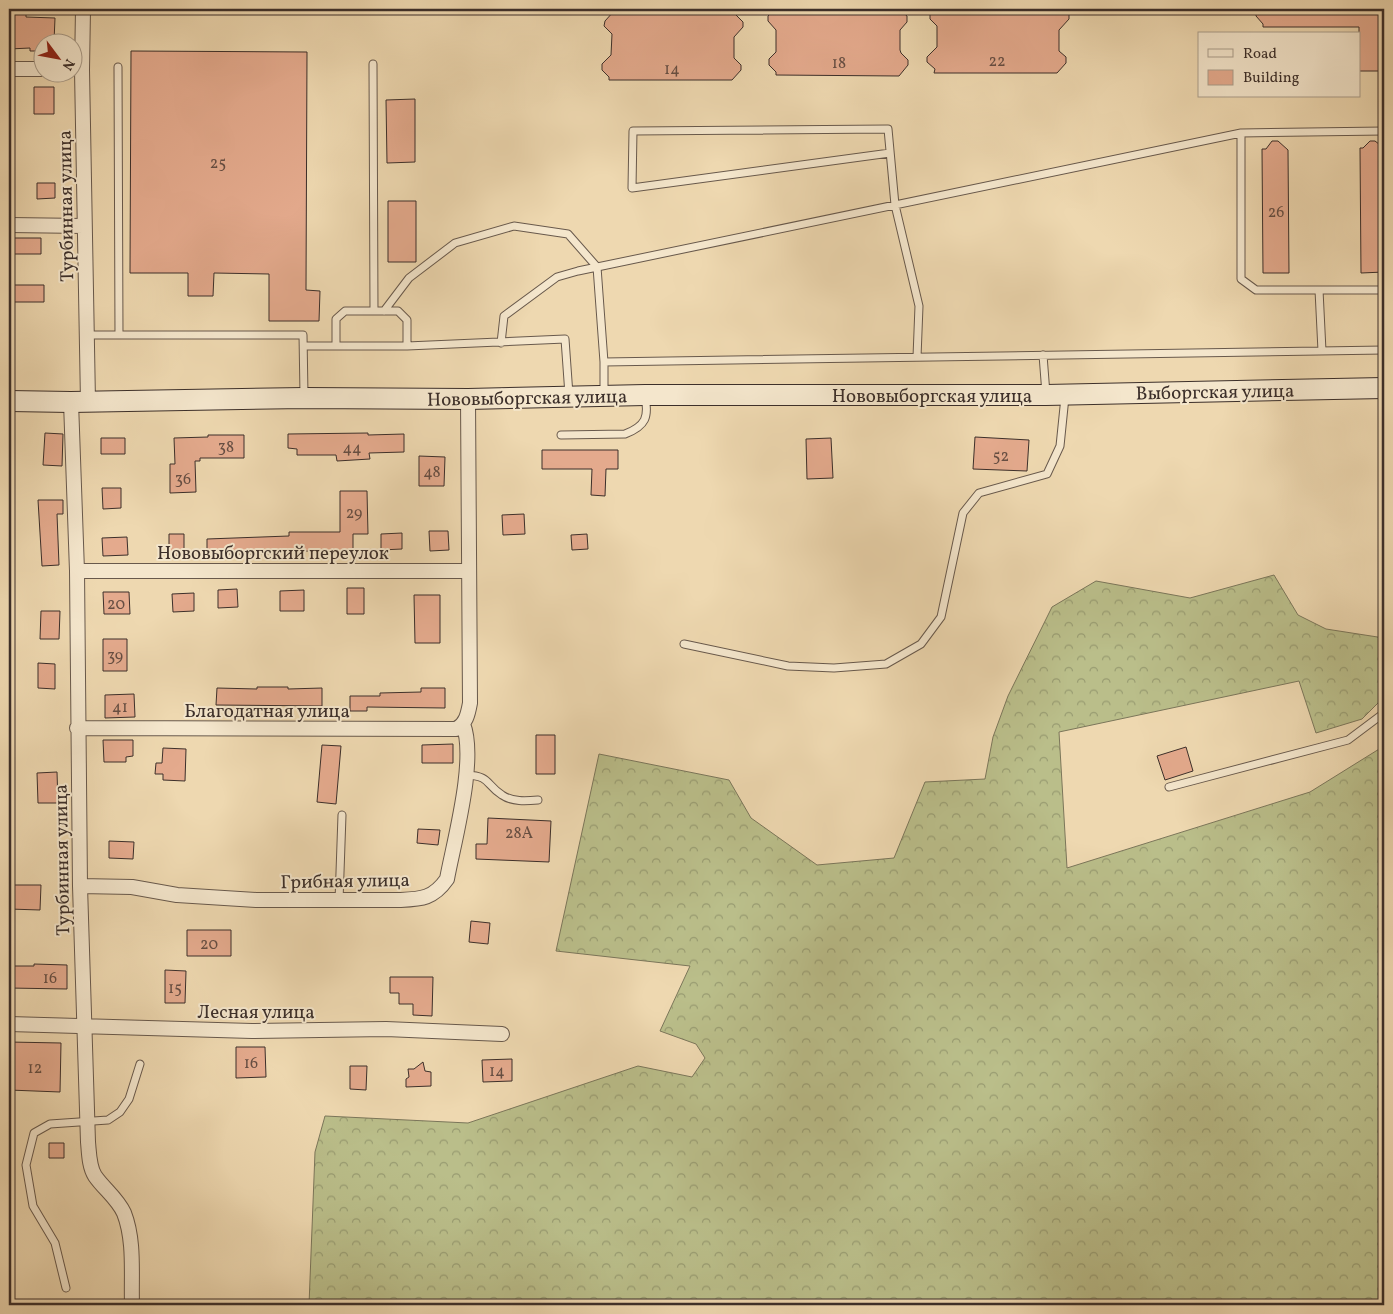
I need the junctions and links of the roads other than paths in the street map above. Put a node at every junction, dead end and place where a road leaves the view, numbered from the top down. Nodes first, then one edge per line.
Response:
1 (83, 9) edge
2 (81, 32) edge
3 (373, 64) dead end
4 (118, 67) dead end
5 (9, 69) edge
6 (32, 70) edge
7 (78, 82) edge
8 (1384, 131) edge
9 (1241, 134) junction
10 (890, 152) junction
11 (895, 205) junction
12 (9, 224) edge
13 (84, 226) junction
14 (597, 267) junction
15 (1318, 290) junction
16 (1384, 290) edge
17 (374, 311) junction
18 (384, 311) junction
19 (86, 335) junction
20 (119, 335) junction
21 (501, 343) junction
22 (304, 346) junction
23 (336, 346) junction
24 (407, 346) junction
25 (1384, 350) edge
26 (1322, 351) junction
27 (1043, 355) junction
28 (917, 357) junction
29 (604, 362) junction
30 (1384, 388) edge
31 (1056, 394) junction
32 (645, 395) junction
33 (604, 396) junction
34 (568, 397) junction
35 (304, 398) junction
36 (468, 399) junction
37 (9, 401) edge
38 (79, 402) junction
39 (561, 435) dead end
40 (77, 571) junction
41 (469, 571) junction
42 (684, 644) dead end
43 (1384, 713) edge
44 (460, 727) junction
45 (78, 728) junction
46 (466, 775) junction
47 (1169, 787) dead end
48 (538, 800) dead end
49 (342, 815) dead end
50 (80, 886) junction
51 (339, 901) junction
52 (9, 1024) edge
53 (84, 1026) junction
54 (502, 1034) dead end
55 (140, 1064) dead end
56 (86, 1121) junction
57 (66, 1288) dead end
58 (132, 1305) edge

1 - 2 street, Турбинная улица
3 - 17 lane
4 - 20 lane
5 - 6 street
7 - 13 street, Турбинная улица
8 - 9 lane
9 - 11 lane
9 - 15 lane
10 - 10 lane
10 - 11 lane
11 - 14 lane
11 - 28 lane
12 - 13 street
13 - 19 street, Турбинная улица
14 - 18 lane
14 - 21 lane
14 - 29 lane
15 - 16 lane
15 - 26 lane
17 - 18 lane
17 - 23 lane
18 - 24 lane
19 - 20 lane
19 - 38 street, Турбинная улица
20 - 22 lane
21 - 24 lane
21 - 34 lane
22 - 23 lane
22 - 35 lane
23 - 24 lane
25 - 26 lane
26 - 27 lane
27 - 28 lane
27 - 31 lane
28 - 29 lane
29 - 33 lane
30 - 31 street, Выборгская улица
31 - 32 street, Нововыборгская улица
31 - 42 lane
32 - 33 street, Нововыборгская улица
32 - 39 lane
33 - 34 street, Нововыборгская улица
34 - 36 street, Нововыборгская улица
35 - 36 street, Нововыборгская улица
35 - 38 street, Нововыборгская улица
36 - 41 street
37 - 38 street, Нововыборгская улица
38 - 40 street, Турбинная улица
40 - 41 street, Нововыборгский переулок
40 - 45 street, Турбинная улица
41 - 44 street
43 - 47 lane
44 - 45 street, Благодатная улица
44 - 46 street, Грибная улица
45 - 50 street, Турбинная улица
46 - 48 lane
46 - 51 street, Грибная улица
49 - 51 lane
50 - 51 street, Грибная улица
50 - 53 street, Турбинная улица
52 - 53 street, Лесная улица
53 - 54 street, Лесная улица
53 - 56 street, Турбинная улица
55 - 56 lane
56 - 57 lane
56 - 58 street, Турбинная улица

